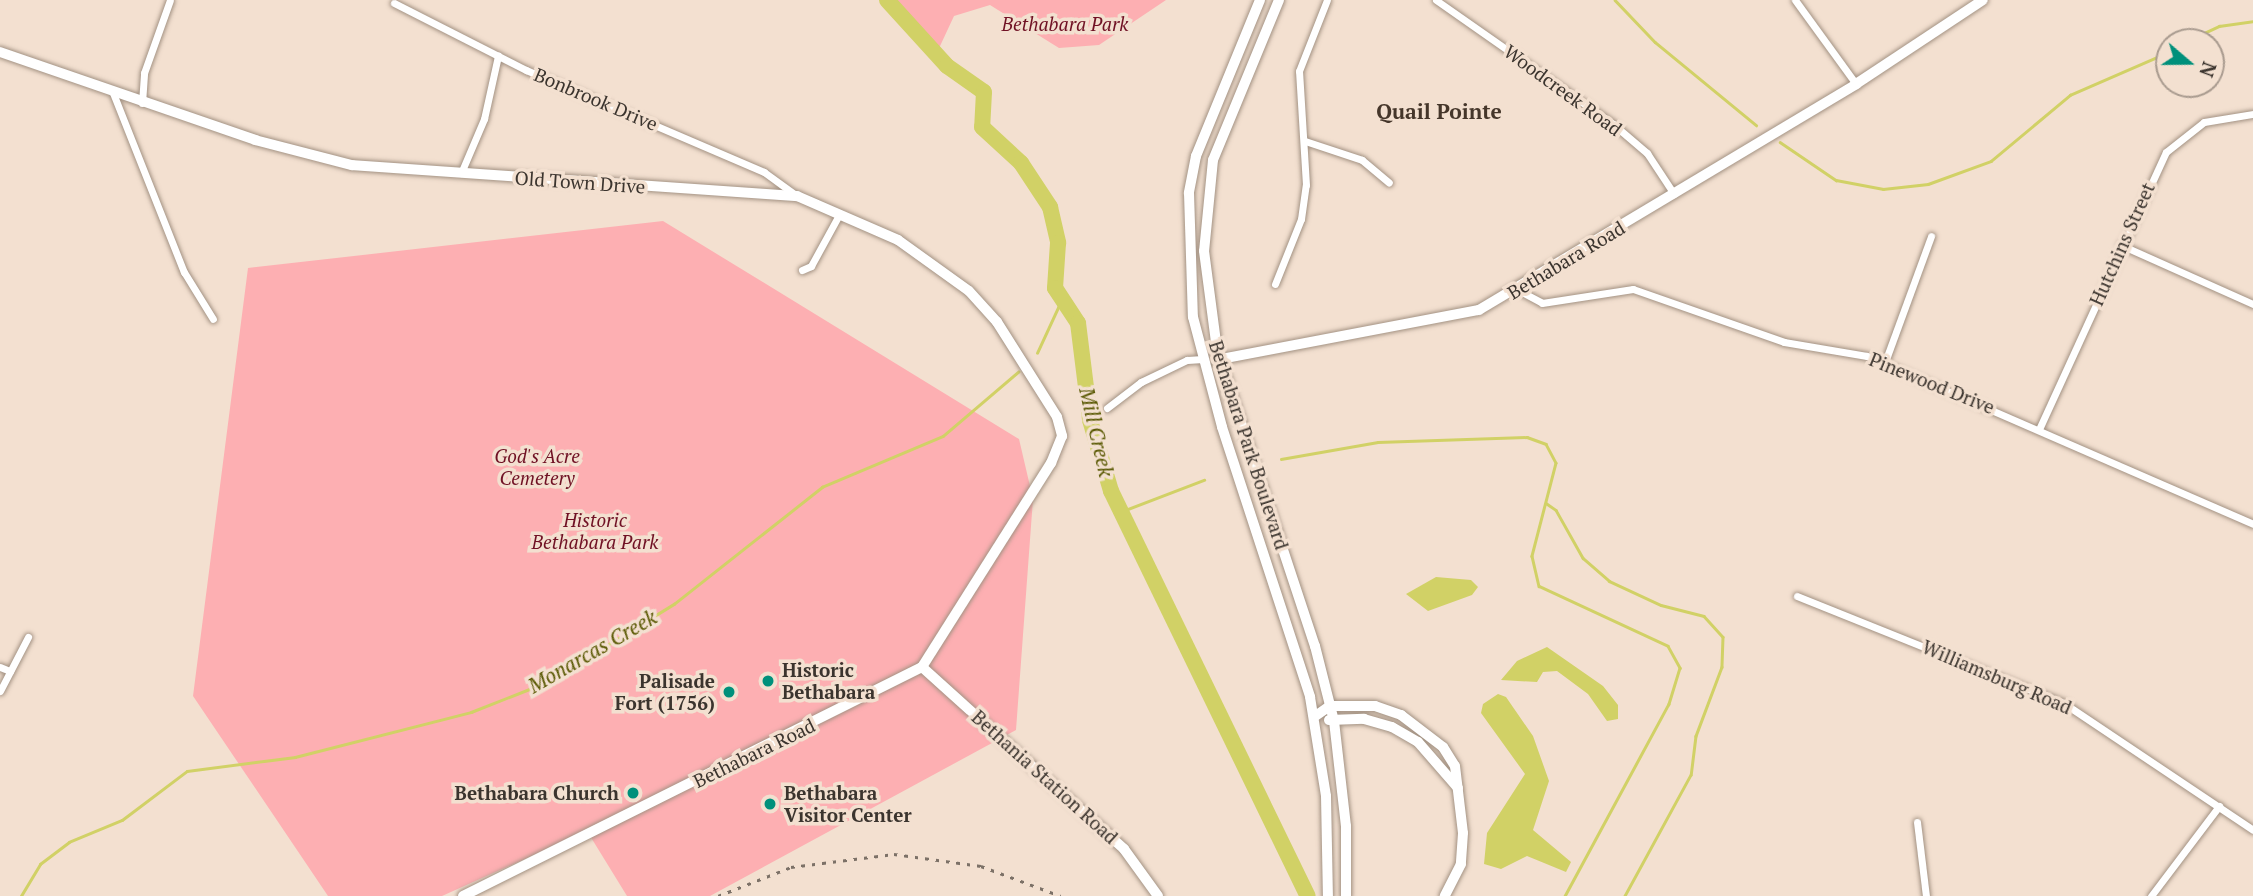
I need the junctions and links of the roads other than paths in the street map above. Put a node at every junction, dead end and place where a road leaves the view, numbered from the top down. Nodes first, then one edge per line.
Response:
1 (170, 0) edge
2 (1260, 0) edge
3 (1279, 0) edge
4 (1327, 0) edge
5 (1436, 0) edge
6 (1795, 0) edge
7 (1983, 0) edge
8 (394, 3) dead end
9 (0, 52) edge
10 (498, 56) junction
11 (1856, 84) junction
12 (113, 93) junction
13 (143, 103) junction
14 (2253, 114) edge
15 (1305, 141) junction
16 (461, 173) junction
17 (1389, 183) dead end
18 (1674, 194) junction
19 (797, 196) junction
20 (841, 213) junction
21 (1931, 236) dead end
22 (2121, 246) junction
23 (802, 270) dead end
24 (1275, 284) dead end
25 (1518, 290) junction
26 (2253, 304) edge
27 (213, 319) dead end
28 (1203, 359) junction
29 (1220, 360) junction
30 (1885, 362) junction
31 (1107, 408) dead end
32 (2040, 427) junction
33 (2253, 524) edge
34 (1797, 596) dead end
35 (28, 637) dead end
36 (0, 667) edge
37 (922, 667) junction
38 (10, 671) junction
39 (0, 691) edge
40 (1330, 706) junction
41 (1314, 717) junction
42 (1334, 721) junction
43 (1460, 790) junction
44 (2219, 806) junction
45 (1917, 822) dead end
46 (2253, 830) edge
47 (463, 896) edge
48 (1158, 896) edge
49 (1328, 896) edge
50 (1346, 896) edge
51 (1445, 896) edge
52 (1926, 896) edge
53 (2151, 896) edge

1 - 13 street
2 - 28 street, Bethabara Park Boulevard
3 - 29 street, Bethabara Park Boulevard
4 - 15 street
5 - 18 street, Woodcreek Road
6 - 11 street
7 - 11 street, Bethabara Road
8 - 10 street, Bonbrook Drive
9 - 12 street, Old Town Drive
10 - 16 street
10 - 19 street, Bonbrook Drive
11 - 18 street, Bethabara Road
12 - 13 street, Old Town Drive
12 - 27 street
13 - 16 street, Old Town Drive
14 - 22 street, Hutchins Street
15 - 17 street
15 - 24 street
16 - 19 street, Old Town Drive
18 - 25 street, Bethabara Road
19 - 20 street, Old Town Drive
20 - 23 street
20 - 37 street, Old Town Drive
21 - 30 street
22 - 26 street
22 - 32 street, Hutchins Street
25 - 29 street, Bethabara Road
25 - 30 street, Pinewood Drive
28 - 29 street, Bethabara Road
28 - 31 street, Bethabara Road
28 - 41 street, Bethabara Park Boulevard
29 - 40 street, Bethabara Park Boulevard
30 - 32 street, Pinewood Drive
32 - 33 street, Pinewood Drive
34 - 44 street, Williamsburg Road
35 - 38 street
36 - 38 street
37 - 47 street, Bethabara Road
37 - 48 street, Bethania Station Road
38 - 39 street
40 - 41 street
40 - 42 street, Bethabara Park Boulevard
40 - 43 street
41 - 42 street
41 - 49 street, Bethabara Park Boulevard
42 - 43 street
42 - 50 street, Bethabara Park Boulevard
43 - 51 street
44 - 46 street, Williamsburg Road
44 - 53 street
45 - 52 street

